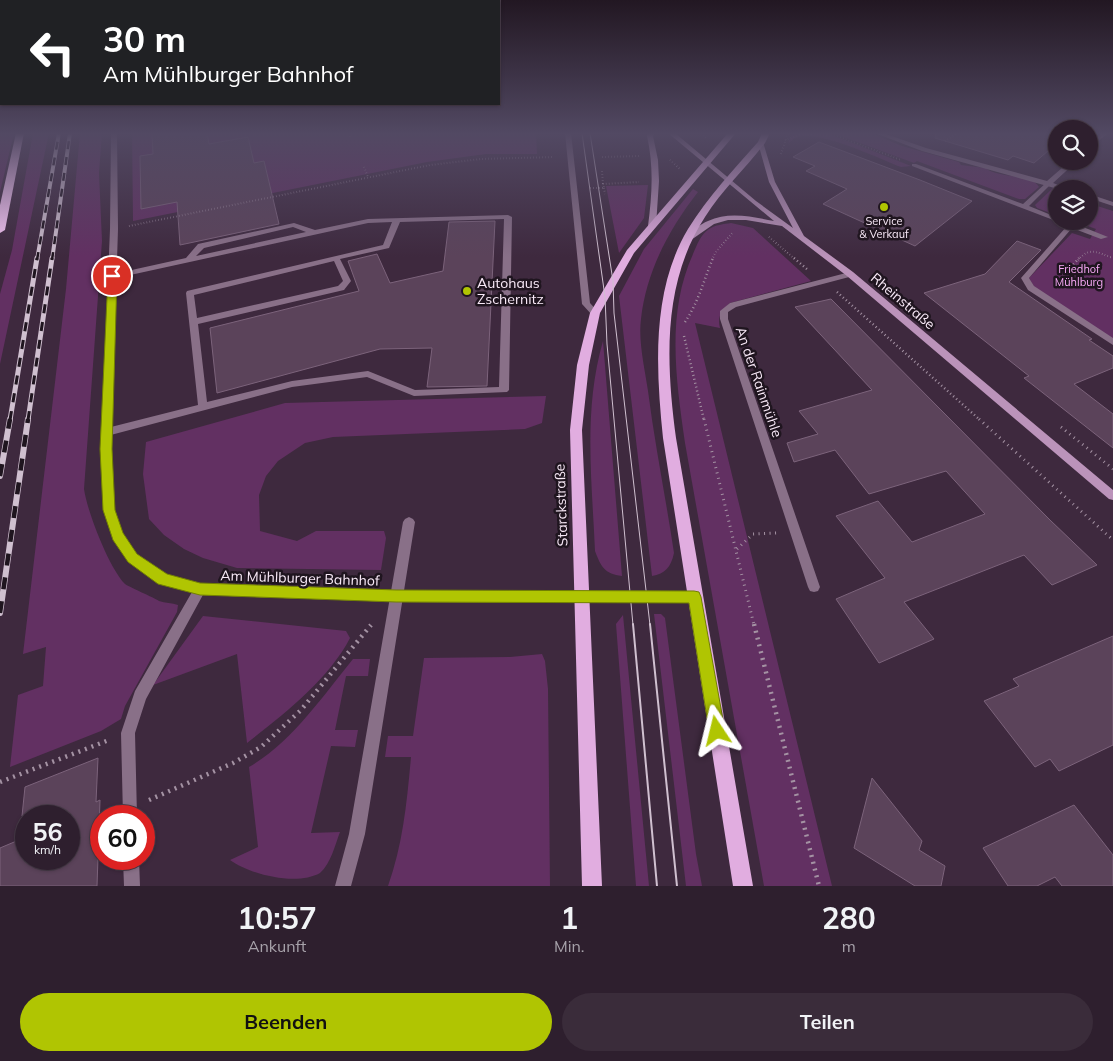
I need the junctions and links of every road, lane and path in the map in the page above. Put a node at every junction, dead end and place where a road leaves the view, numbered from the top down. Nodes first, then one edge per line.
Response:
1 (11, 174) edge
2 (114, 174) edge
3 (382, 174) edge
4 (573, 174) edge
5 (602, 174) edge
6 (657, 174) edge
7 (686, 174) edge
8 (695, 174) edge
9 (721, 174) edge
10 (735, 174) edge
11 (770, 174) edge
12 (940, 174) edge
13 (1016, 174) edge
14 (368, 177) joint
15 (691, 179) junction
16 (729, 181) junction
17 (642, 182) dead end
18 (1048, 183) edge
19 (1048, 184) edge
20 (604, 186) junction
21 (574, 188) junction
22 (605, 194) dead end
23 (1098, 199) edge
24 (1113, 204) edge
25 (1024, 208) junction
26 (1048, 217) edge
27 (733, 218) junction
28 (396, 220) junction
29 (783, 224) junction
30 (652, 226) junction
31 (114, 229) junction
32 (0, 230) edge
33 (1067, 230) edge
34 (1086, 230) edge
35 (764, 233) dead end
36 (1104, 236) dead end
37 (802, 237) junction
38 (688, 238) junction
39 (336, 258) junction
40 (1113, 258) edge
41 (850, 274) junction
42 (112, 276) junction
43 (824, 282) junction
44 (1063, 290) dead end
45 (595, 313) junction
46 (193, 322) junction
47 (1113, 342) edge
48 (203, 407) junction
49 (1059, 426) dead end
50 (107, 432) junction
51 (1113, 469) edge
52 (1113, 496) edge
53 (409, 522) dead end
54 (795, 533) junction
55 (1113, 540) edge
56 (737, 550) junction
57 (814, 587) dead end
58 (200, 589) junction
59 (396, 596) junction
60 (581, 596) junction
61 (694, 597) junction
62 (128, 733) junction
63 (0, 782) edge
64 (130, 805) edge
65 (145, 805) edge
66 (131, 870) edge
67 (132, 886) edge
68 (343, 886) edge
69 (592, 886) edge
70 (743, 886) edge
71 (819, 886) edge

1 - 32 highway
2 - 31 street, Am Mühlburger Bahnhof
3 - 14 path
4 - 21 street
5 - 20 path
6 - 30 street
7 - 15 path
8 - 15 main road, Starckstraße
9 - 16 street, Rheinstraße
10 - 16 main road
11 - 37 street
12 - 25 street
13 - 18 street
14 - 31 path
15 - 30 main road, Starckstraße
16 - 29 street, Rheinstraße
16 - 38 main road
17 - 20 path
19 - 25 street
20 - 21 path
20 - 22 path
21 - 45 street
23 - 24 street
25 - 26 street
27 - 29 street
27 - 38 street
27 - 56 path
28 - 39 street
28 - 42 street
28 - 48 street
29 - 37 street, Rheinstraße
30 - 45 main road, Starckstraße
31 - 42 street, Am Mühlburger Bahnhof
33 - 47 street
34 - 36 street
35 - 43 path
37 - 41 street, Rheinstraße
38 - 61 main road
39 - 46 street
39 - 46 street
40 - 44 path
41 - 43 street, An der Rainmühle
41 - 52 street, Rheinstraße
42 - 50 street, Am Mühlburger Bahnhof
43 - 54 street, An der Rainmühle
43 - 55 path
45 - 60 main road, Starckstraße
46 - 48 street
48 - 50 street
49 - 51 path
50 - 58 street, Am Mühlburger Bahnhof
53 - 59 street
54 - 56 path
54 - 57 street, An der Rainmühle
56 - 71 path
58 - 59 street, Am Mühlburger Bahnhof
58 - 62 street
59 - 60 street, Am Mühlburger Bahnhof
59 - 65 path
59 - 68 street
60 - 61 street, Am Mühlburger Bahnhof
60 - 69 main road, Starckstraße
61 - 70 main road
62 - 63 path
62 - 64 street
66 - 67 street

